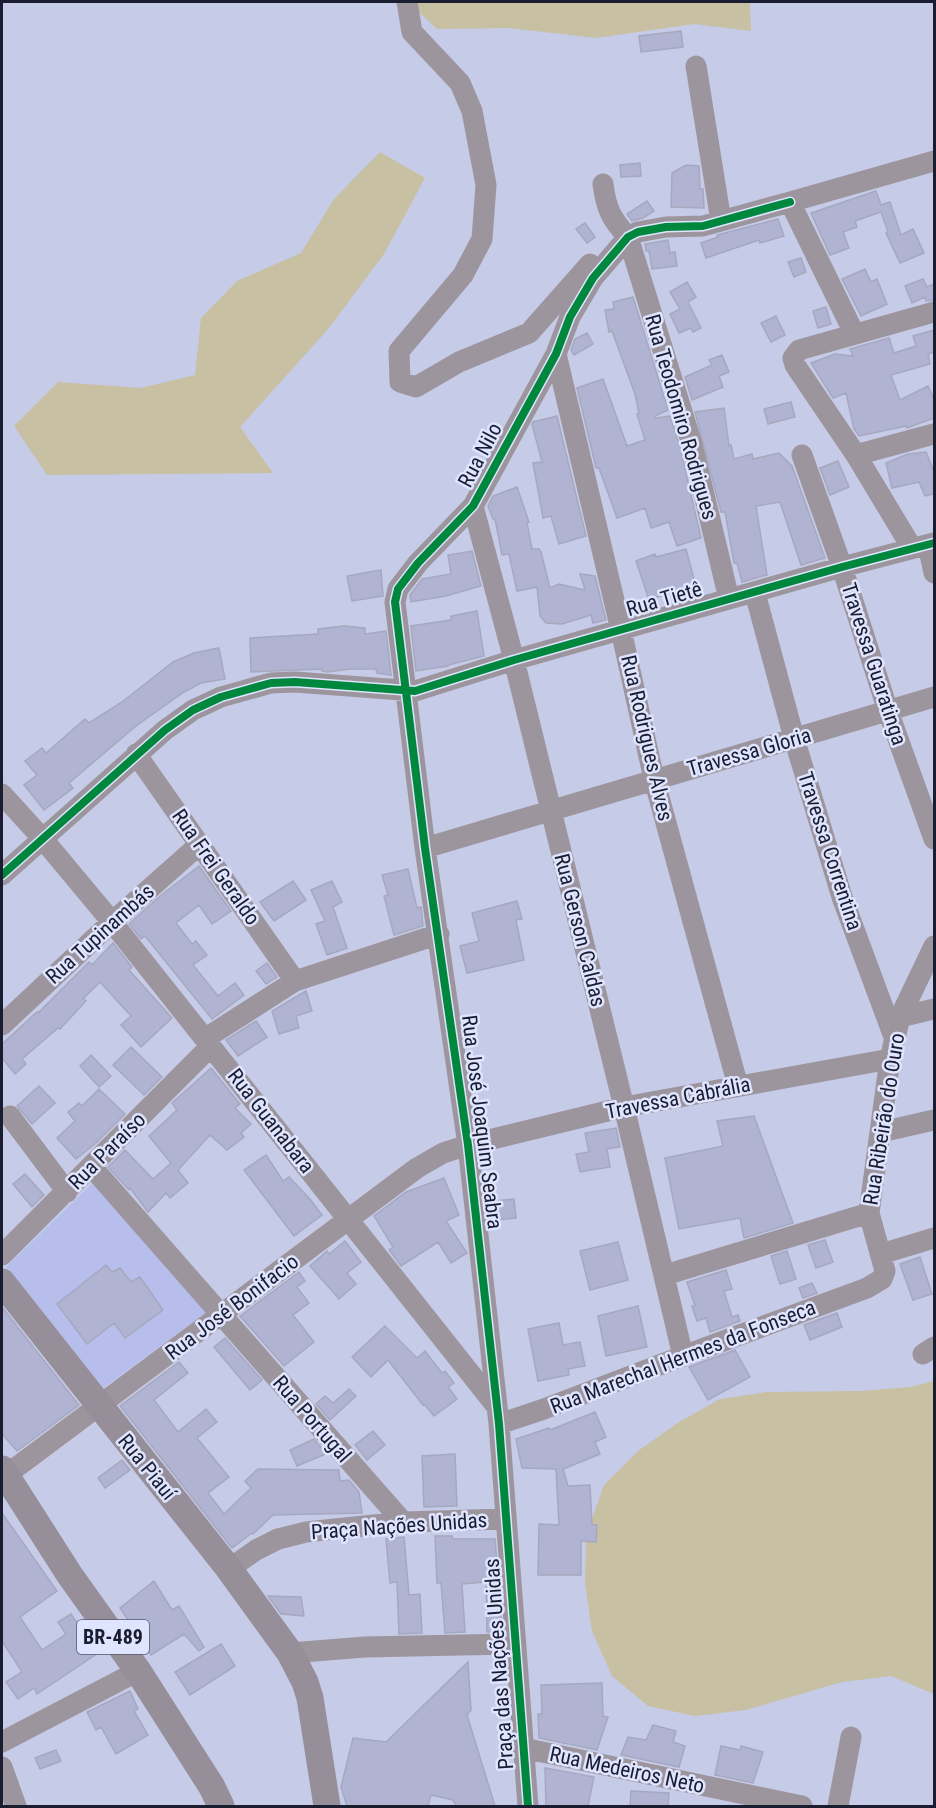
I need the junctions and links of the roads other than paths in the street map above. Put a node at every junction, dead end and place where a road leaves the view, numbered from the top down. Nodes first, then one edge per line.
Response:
1 (407, 2) edge
2 (696, 66) dead end
3 (934, 161) edge
4 (603, 184) dead end
5 (790, 202) junction
6 (721, 221) junction
7 (628, 237) junction
8 (608, 260) junction
9 (934, 312) edge
10 (854, 333) junction
11 (556, 354) junction
12 (934, 434) edge
13 (802, 455) dead end
14 (856, 455) junction
15 (473, 506) junction
16 (925, 545) edge
17 (842, 567) junction
18 (934, 573) edge
19 (755, 592) junction
20 (729, 599) junction
21 (621, 630) junction
22 (514, 660) junction
23 (405, 691) junction
24 (934, 697) edge
25 (888, 711) junction
26 (409, 730) joint
27 (794, 738) junction
28 (136, 754) junction
29 (654, 779) junction
30 (2, 794) edge
31 (551, 811) junction
32 (42, 838) junction
33 (934, 839) edge
34 (200, 844) junction
35 (425, 848) junction
36 (2, 875) edge
37 (112, 922) junction
38 (439, 934) junction
39 (934, 946) edge
40 (295, 981) junction
41 (934, 1009) edge
42 (2, 1025) edge
43 (897, 1027) junction
44 (209, 1042) junction
45 (890, 1059) junction
46 (738, 1086) junction
47 (624, 1107) junction
48 (10, 1116) dead end
49 (934, 1120) edge
50 (881, 1132) junction
51 (468, 1145) junction
52 (91, 1166) junction
53 (67, 1192) junction
54 (869, 1213) junction
55 (349, 1220) junction
56 (934, 1238) edge
57 (882, 1254) junction
58 (2, 1255) edge
59 (665, 1275) junction
60 (2, 1282) edge
61 (867, 1288) joint
62 (222, 1315) junction
63 (683, 1356) junction
64 (99, 1406) junction
65 (498, 1416) junction
66 (3, 1474) edge
67 (506, 1520) junction
68 (403, 1522) junction
69 (229, 1569) junction
70 (516, 1644) junction
71 (291, 1653) junction
72 (138, 1671) junction
73 (851, 1737) dead end
74 (2, 1742) edge
75 (523, 1748) junction
76 (2, 1767) edge
77 (16, 1806) edge
78 (221, 1806) edge
79 (327, 1806) edge
80 (528, 1806) edge
81 (802, 1806) edge
82 (838, 1806) edge

1 - 8 street
2 - 6 street
3 - 5 street
4 - 7 street
5 - 6 street
5 - 10 street
6 - 7 street
7 - 8 street, Rua Nilo
7 - 20 street, Rua Teodomiro Rodrigues
8 - 11 street, Rua Nilo
9 - 10 street
10 - 14 street
11 - 15 street, Rua Nilo
11 - 21 street, Rua Rodrigues Alves
12 - 14 street
13 - 17 street, Travessa Guaratinga
14 - 16 street
15 - 22 street, Rua Gerson Caldas
15 - 23 street, Rua Nilo
16 - 17 street, Rua Tietê
16 - 18 street
17 - 19 street, Rua Tietê
17 - 25 street, Travessa Guaratinga
19 - 20 street, Rua Tietê
19 - 27 street, Travessa Correntina
20 - 21 street, Rua Tietê
21 - 22 street, Rua Tietê
21 - 29 street, Rua Rodrigues Alves
22 - 23 street, Rua Tietê
22 - 31 street, Rua Gerson Caldas
23 - 26 street, Rua Nilo
23 - 28 street, Rua Tietê
24 - 25 street, Travessa Gloria
25 - 27 street, Travessa Gloria
25 - 33 street, Travessa Guaratinga
26 - 35 street, Rua José Joaquim Seabra
27 - 29 street, Travessa Gloria
27 - 43 street, Travessa Correntina
28 - 32 street, Rua Tietê
28 - 34 street, Rua Frei Geraldo
29 - 31 street, Travessa Gloria
29 - 46 street, Rua Rodrigues Alves
30 - 32 street, Rua Guanabara
31 - 35 street, Travessa Gloria
31 - 47 street, Rua Gerson Caldas
32 - 36 street, Rua Tietê
32 - 37 street, Rua Guanabara
34 - 37 street, Rua Tupinambás
34 - 40 street, Rua Frei Geraldo
35 - 38 street, Rua José Joaquim Seabra
37 - 42 street, Rua Tupinambás
37 - 44 street, Rua Guanabara
38 - 40 street, Rua Paraíso
38 - 51 street, Rua José Joaquim Seabra
39 - 43 street, Rua Ribeirão do Ouro
40 - 44 street, Rua Paraíso
41 - 43 street
43 - 45 street, Rua Ribeirão do Ouro
44 - 52 street, Rua Paraíso
44 - 55 street, Rua Guanabara
45 - 46 street, Travessa Cabrália
45 - 50 street, Rua Ribeirão do Ouro
46 - 47 street, Travessa Cabrália
47 - 51 street, Travessa Cabrália
47 - 59 street, Rua Gerson Caldas
48 - 53 street
49 - 50 street
50 - 54 street, Rua Ribeirão do Ouro
51 - 55 street, Rua José Bonifacio
51 - 65 street, Rua José Joaquim Seabra
52 - 53 street, Rua Paraíso
52 - 62 street, Rua Portugal
53 - 58 street, Rua Paraíso
54 - 57 street, Rua Ribeirão do Ouro
54 - 59 street
55 - 62 street, Rua José Bonifacio
55 - 65 street, Rua Guanabara
56 - 57 street
57 - 61 street, Rua Ribeirão do Ouro
59 - 63 street, Rua Gerson Caldas
60 - 64 main road, Rua Piauí
61 - 63 street, Rua Marechal Hermes da Fonseca
62 - 64 street, Rua José Bonifacio
62 - 68 street, Rua Portugal
63 - 65 street, Rua Marechal Hermes da Fonseca
64 - 66 street, Rua José Bonifacio
64 - 69 main road, Rua Piauí
65 - 67 street, Rua José Joaquim Seabra
66 - 72 main road, BR-489
67 - 68 street, Praça Nações Unidas
67 - 70 street, Praça das Nações Unidas
68 - 69 street, Praça Nações Unidas
69 - 71 main road, Rua Piauí
70 - 71 street
70 - 75 street, Praça das Nações Unidas
71 - 79 main road
72 - 74 street
72 - 78 main road, BR-489
73 - 82 street
75 - 80 street, Praça das Nações Unidas
75 - 81 street, Rua Medeiros Neto
76 - 77 street

